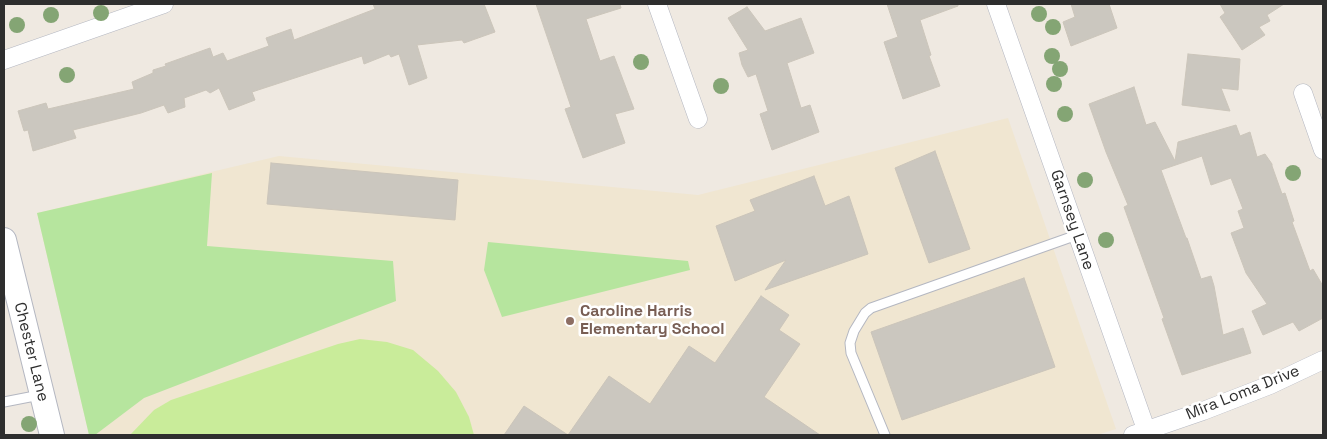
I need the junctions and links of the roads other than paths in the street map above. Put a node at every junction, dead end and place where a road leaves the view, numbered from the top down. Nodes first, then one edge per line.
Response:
1 (164, 4) edge
2 (658, 4) edge
3 (996, 4) edge
4 (4, 60) edge
5 (1303, 93) dead end
6 (698, 119) dead end
7 (1323, 150) edge
8 (1077, 235) junction
9 (4, 240) edge
10 (7, 269) edge
11 (1323, 360) edge
12 (42, 395) junction
13 (4, 402) edge
14 (1142, 434) edge
15 (52, 435) edge
16 (884, 435) edge

1 - 4 street
2 - 6 street
3 - 8 street, Garnsey Lane
5 - 7 street
8 - 14 street, Garnsey Lane
8 - 16 lane
9 - 10 street, Chester Lane
10 - 12 street, Chester Lane
11 - 14 street, Mira Loma Drive
12 - 13 lane
12 - 15 street, Chester Lane

